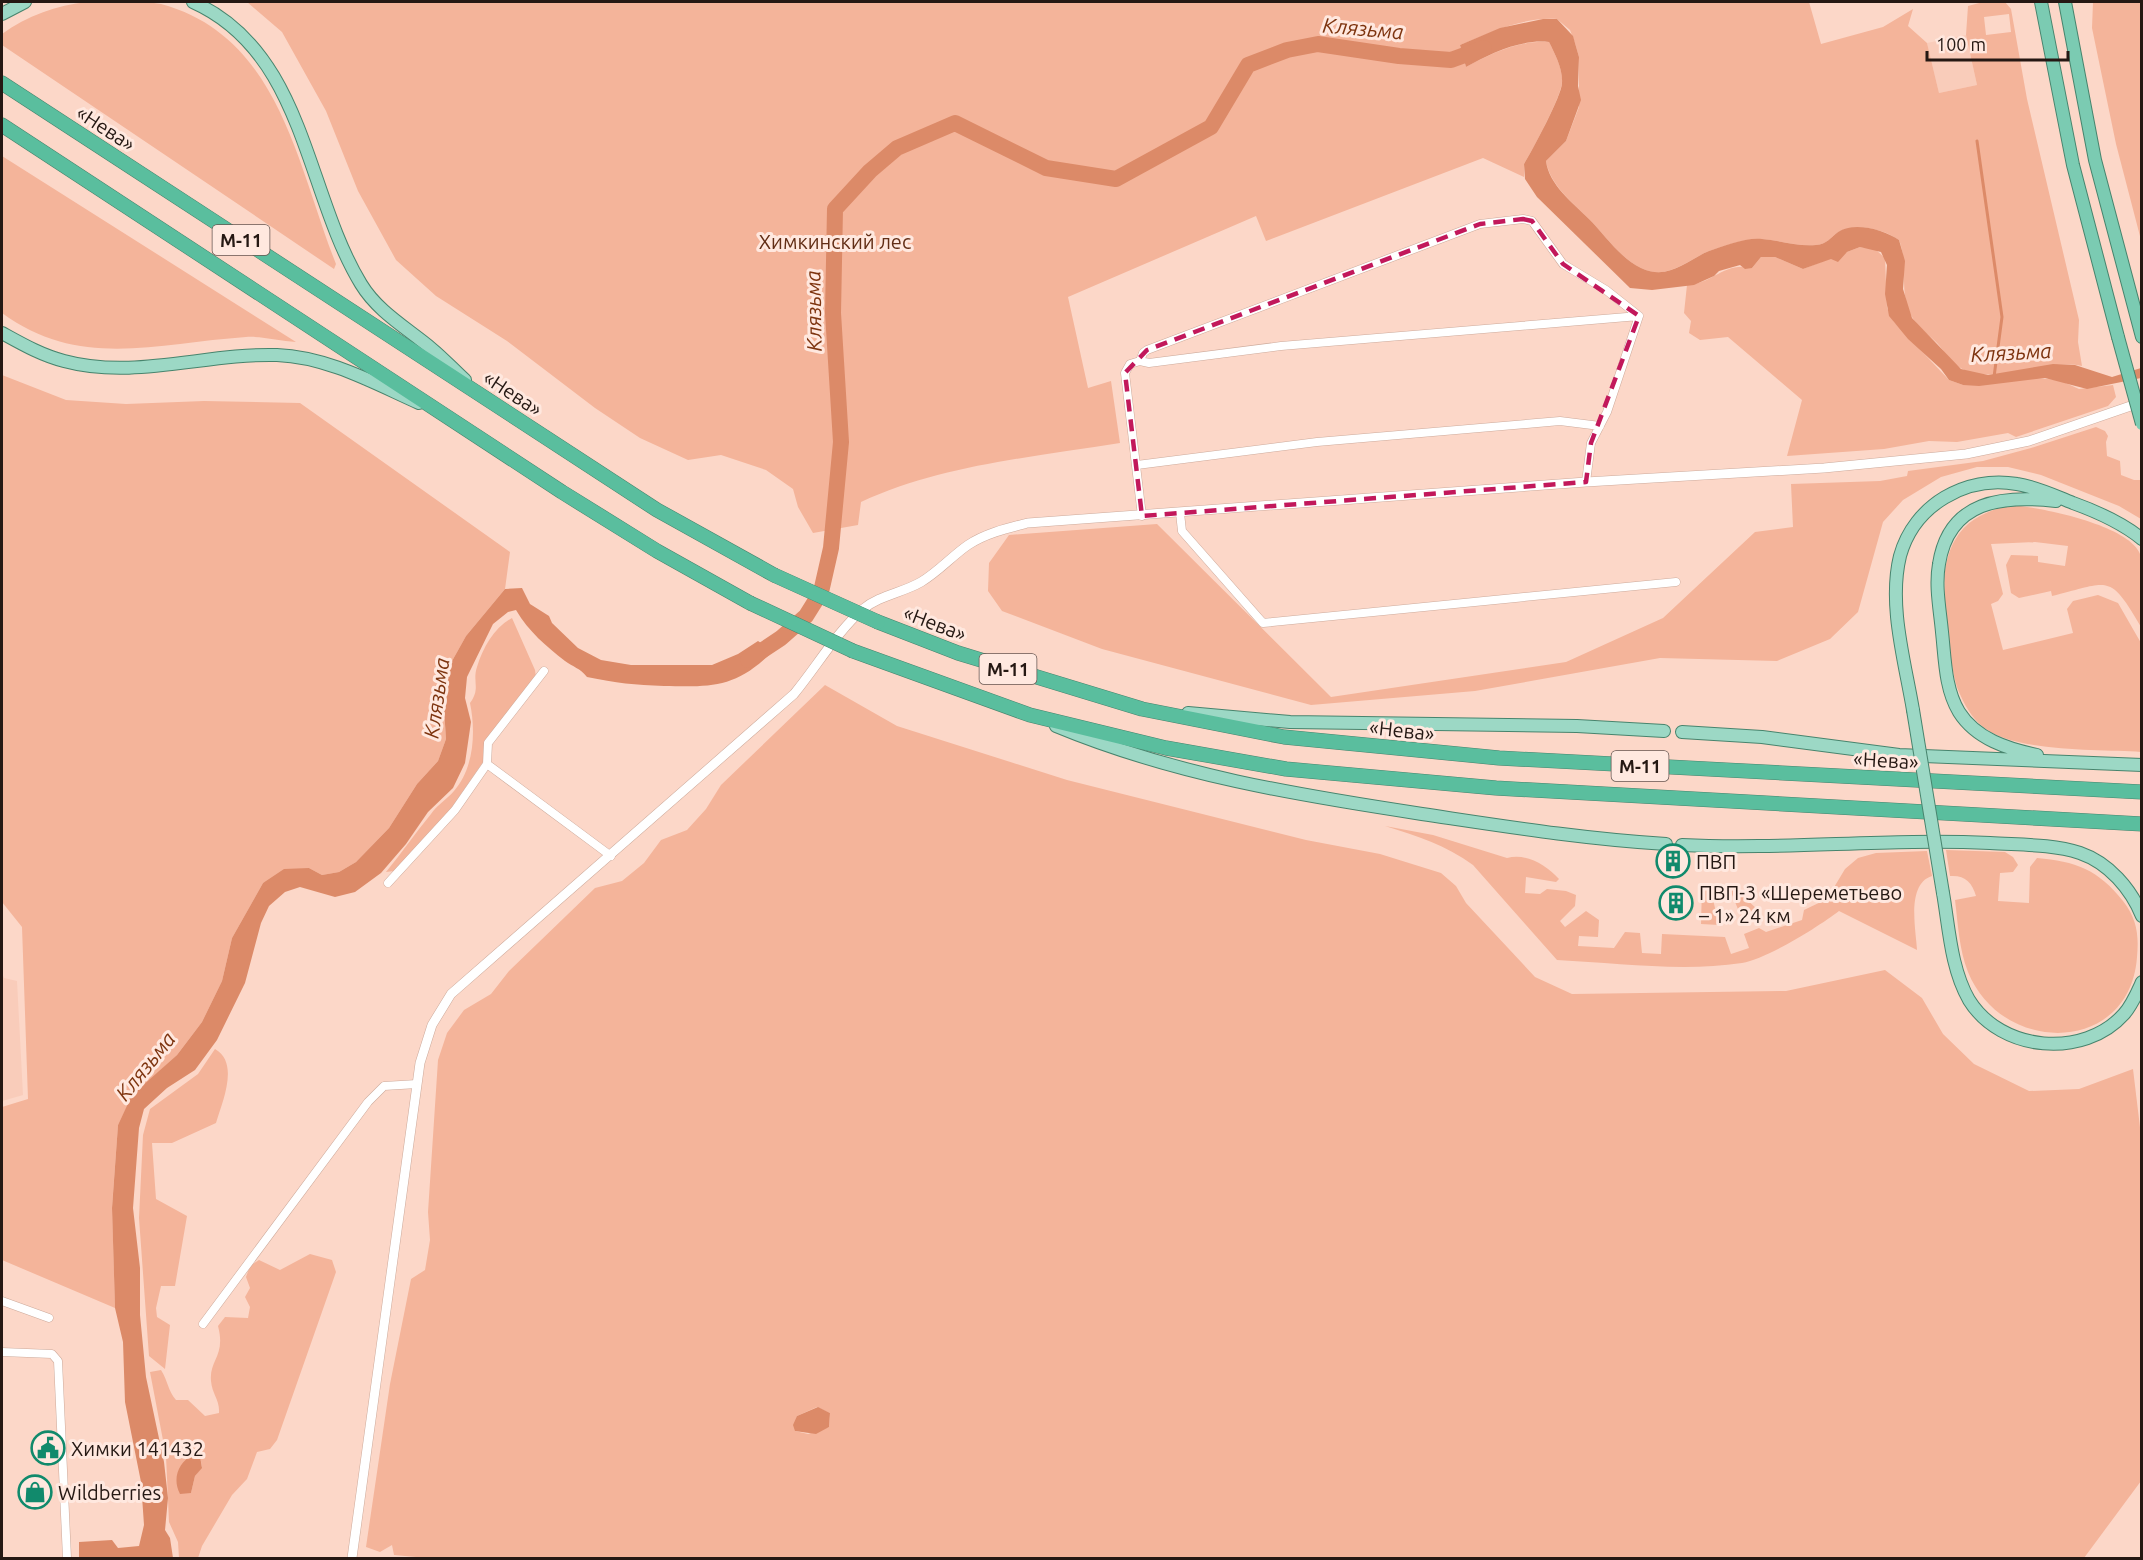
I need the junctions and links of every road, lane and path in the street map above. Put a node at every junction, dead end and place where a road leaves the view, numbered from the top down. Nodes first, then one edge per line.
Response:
1 (25, 2) edge
2 (193, 2) edge
3 (2041, 2) edge
4 (2064, 2) edge
5 (2, 15) edge
6 (2, 83) edge
7 (2, 125) edge
8 (1639, 316) junction
9 (2, 333) edge
10 (2141, 334) edge
11 (1140, 360) junction
12 (481, 396) junction
13 (2142, 402) edge
14 (443, 414) junction
15 (2142, 424) edge
16 (1600, 426) junction
17 (1137, 465) junction
18 (1586, 482) junction
19 (2072, 502) junction
20 (1180, 513) junction
21 (1142, 516) junction
22 (2142, 539) edge
23 (1676, 582) dead end
24 (544, 671) dead end
25 (1142, 709) junction
26 (1030, 715) junction
27 (1664, 731) dead end
28 (1682, 732) dead end
29 (2066, 762) junction
30 (487, 764) junction
31 (2142, 765) edge
32 (2142, 792) edge
33 (2142, 824) edge
34 (1666, 844) dead end
35 (1682, 844) dead end
36 (611, 856) junction
37 (388, 883) dead end
38 (2142, 916) edge
39 (2142, 982) edge
40 (417, 1084) junction
41 (2, 1300) edge
42 (49, 1318) dead end
43 (202, 1324) dead end
44 (2, 1352) edge
45 (67, 1558) edge
46 (352, 1558) edge

1 - 5 main road
2 - 12 main road
3 - 15 highway, bridge
4 - 10 highway
6 - 12 highway, «Нева» / М-11
7 - 14 highway, М-11
8 - 11 street
8 - 11 street
8 - 16 street
9 - 14 main road, М-11
11 - 17 street
12 - 25 highway, «Нева» / М-11, bridge
13 - 18 street
14 - 26 highway, М-11, bridge
16 - 17 street
16 - 18 street
17 - 21 street
18 - 20 street
19 - 22 main road, М-11
19 - 29 main road, М-11
19 - 39 main road, М-11, bridge
20 - 21 street
20 - 23 street
21 - 36 street
24 - 30 street
25 - 27 main road, М-11
25 - 32 highway, «Нева» / М-11
26 - 33 highway, М-11
26 - 34 main road, М-11
28 - 29 main road, М-11
29 - 31 main road, М-11
30 - 36 street
30 - 37 street
35 - 38 main road
36 - 40 street
40 - 43 street
40 - 46 street
41 - 42 street
44 - 45 street

